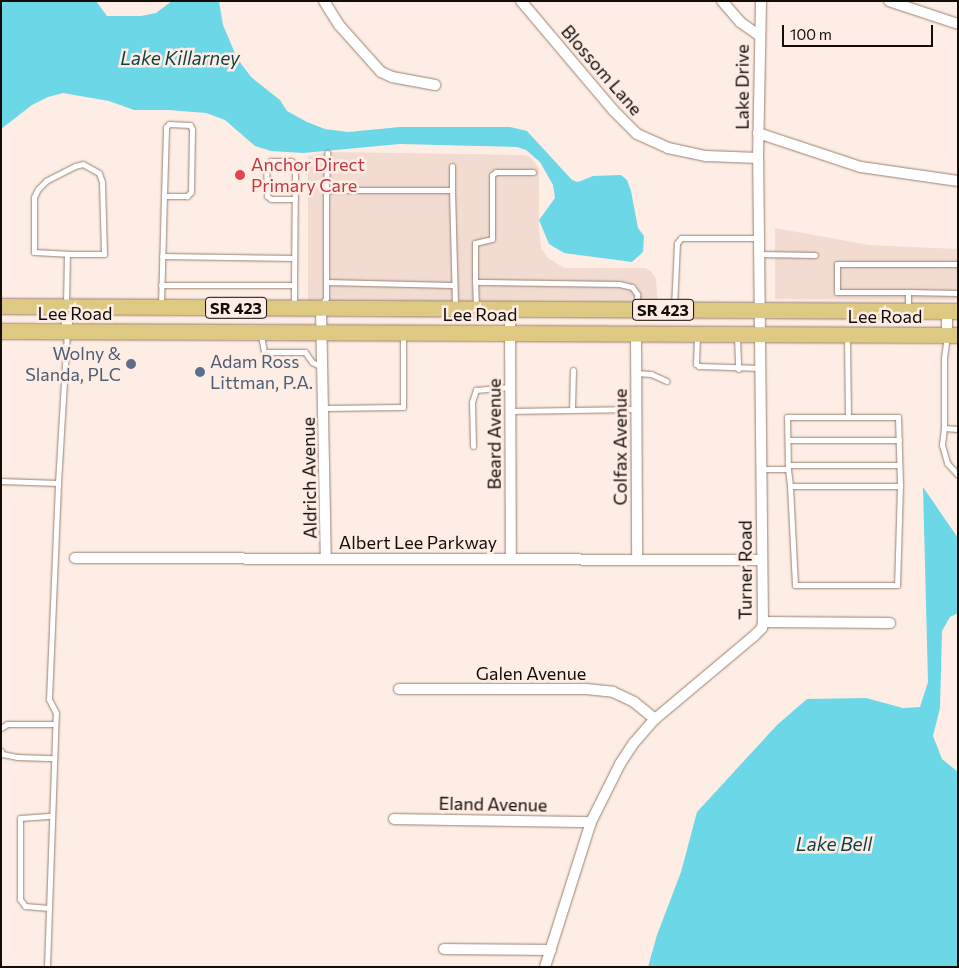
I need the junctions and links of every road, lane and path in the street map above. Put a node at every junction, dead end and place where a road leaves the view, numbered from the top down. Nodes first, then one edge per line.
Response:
1 (324, 1) edge
2 (521, 1) edge
3 (722, 1) edge
4 (761, 1) edge
5 (890, 1) edge
6 (958, 24) edge
7 (760, 36) junction
8 (435, 85) dead end
9 (758, 133) junction
10 (327, 153) dead end
11 (758, 158) junction
12 (452, 166) dead end
13 (533, 172) dead end
14 (958, 181) edge
15 (326, 190) junction
16 (452, 190) junction
17 (164, 196) junction
18 (295, 199) junction
19 (759, 238) junction
20 (67, 254) junction
21 (760, 254) junction
22 (815, 255) dead end
23 (162, 256) junction
24 (294, 258) junction
25 (958, 264) edge
26 (326, 282) junction
27 (475, 282) junction
28 (162, 285) junction
29 (294, 285) junction
30 (452, 285) junction
31 (908, 292) junction
32 (958, 293) edge
33 (1, 306) edge
34 (66, 307) junction
35 (161, 307) junction
36 (294, 308) junction
37 (320, 308) junction
38 (455, 309) junction
39 (476, 309) junction
40 (510, 309) junction
41 (638, 310) junction
42 (674, 310) junction
43 (760, 310) junction
44 (908, 311) junction
45 (952, 311) edge
46 (1, 332) edge
47 (67, 332) junction
48 (261, 332) junction
49 (321, 332) junction
50 (403, 332) junction
51 (511, 333) junction
52 (636, 334) junction
53 (697, 334) junction
54 (737, 334) junction
55 (761, 334) junction
56 (847, 335) junction
57 (952, 335) edge
58 (322, 367) junction
59 (761, 368) junction
60 (738, 369) junction
61 (573, 370) dead end
62 (636, 373) junction
63 (667, 381) dead end
64 (510, 387) junction
65 (324, 408) junction
66 (636, 409) junction
67 (510, 410) junction
68 (572, 410) junction
69 (848, 417) junction
70 (944, 428) junction
71 (958, 429) edge
72 (788, 440) junction
73 (899, 440) junction
74 (473, 446) dead end
75 (899, 465) junction
76 (788, 467) junction
77 (762, 469) junction
78 (958, 475) edge
79 (1, 482) edge
80 (58, 483) junction
81 (790, 486) junction
82 (900, 486) junction
83 (75, 558) dead end
84 (326, 558) junction
85 (510, 558) junction
86 (637, 559) junction
87 (761, 560) junction
88 (763, 622) junction
89 (890, 623) dead end
90 (399, 689) dead end
91 (655, 719) junction
92 (55, 724) junction
93 (1, 728) edge
94 (1, 752) edge
95 (54, 758) junction
96 (52, 816) junction
97 (394, 819) dead end
98 (591, 822) junction
99 (49, 908) junction
100 (444, 949) dead end
101 (551, 950) junction
102 (47, 967) edge
103 (545, 967) edge

1 - 8 street
2 - 11 street, Blossom Lane
3 - 7 street, Lake Drive
4 - 7 street
5 - 6 street
7 - 9 street, Lake Drive
9 - 11 street, Lake Drive
9 - 14 street
10 - 15 lane
11 - 19 street, Turner Road
12 - 16 lane
13 - 27 lane
15 - 16 lane
15 - 26 lane
16 - 30 lane
17 - 17 lane
17 - 23 lane
18 - 18 lane
18 - 24 lane
19 - 21 street, Turner Road
19 - 42 lane
20 - 20 lane
20 - 34 lane
21 - 22 lane
21 - 43 street, Turner Road
23 - 24 lane
23 - 28 lane
24 - 29 lane
25 - 31 lane
26 - 30 lane
26 - 37 lane
27 - 39 lane
27 - 41 lane
28 - 29 lane
28 - 35 lane
29 - 36 lane
30 - 38 lane
31 - 32 lane
31 - 44 lane
33 - 34 main road, Lee Road / SR 423
34 - 35 main road, Lee Road / SR 423
34 - 47 street
35 - 36 main road, Lee Road / SR 423
36 - 37 main road, Lee Road / SR 423
37 - 38 main road, Lee Road / SR 423
37 - 49 street, Aldrich Avenue
38 - 39 main road, Lee Road / SR 423
39 - 40 main road, Lee Road / SR 423
40 - 41 main road, Lee Road / SR 423
40 - 51 street, Beard Avenue
41 - 42 main road, Lee Road / SR 423
42 - 43 main road, Lee Road / SR 423
43 - 44 main road, Lee Road / SR 423
43 - 55 street, Turner Road
44 - 45 main road, Lee Road / SR 423
45 - 57 street
46 - 47 main road, Lee Road / SR 423
47 - 48 main road, Lee Road / SR 423
47 - 80 lane
48 - 49 main road, Lee Road / SR 423
48 - 58 lane
49 - 50 main road, Lee Road / SR 423
49 - 58 street, Aldrich Avenue
50 - 51 main road, Lee Road / SR 423
50 - 65 lane
51 - 52 main road, Lee Road / SR 423
51 - 64 street, Beard Avenue
52 - 53 main road, Lee Road / SR 423
52 - 62 street, Colfax Avenue
53 - 54 main road, Lee Road / SR 423
53 - 60 lane
54 - 55 main road, Lee Road / SR 423
54 - 60 lane
55 - 56 main road, Lee Road / SR 423
55 - 59 street, Turner Road
56 - 57 main road, Lee Road / SR 423
56 - 69 lane
57 - 70 lane
58 - 65 street, Aldrich Avenue
59 - 60 lane
59 - 77 street, Turner Road
61 - 68 lane
62 - 63 lane
62 - 66 street, Colfax Avenue
64 - 67 street, Beard Avenue
64 - 74 lane
65 - 84 street, Aldrich Avenue
66 - 68 lane
66 - 86 street, Colfax Avenue
67 - 68 lane
67 - 85 street, Beard Avenue
69 - 72 lane
69 - 73 lane
70 - 71 lane
70 - 78 lane
72 - 73 lane
72 - 76 lane
73 - 75 lane
75 - 76 lane
75 - 82 lane
76 - 77 lane
76 - 81 lane
77 - 87 street, Turner Road
79 - 80 lane
80 - 92 lane
81 - 82 lane
81 - 82 lane
83 - 84 street, Albert Lee Parkway
84 - 85 street, Albert Lee Parkway
85 - 86 street, Albert Lee Parkway
86 - 87 street, Albert Lee Parkway
87 - 88 street, Turner Road
88 - 89 street
88 - 91 street, Turner Road
90 - 91 street, Galen Avenue
91 - 98 street, Turner Road
92 - 93 lane
92 - 95 lane
94 - 95 lane
95 - 96 lane
96 - 99 lane
96 - 99 lane
97 - 98 street, Eland Avenue
98 - 101 street, Turner Road
99 - 102 lane
100 - 101 street
101 - 103 street, Turner Road

